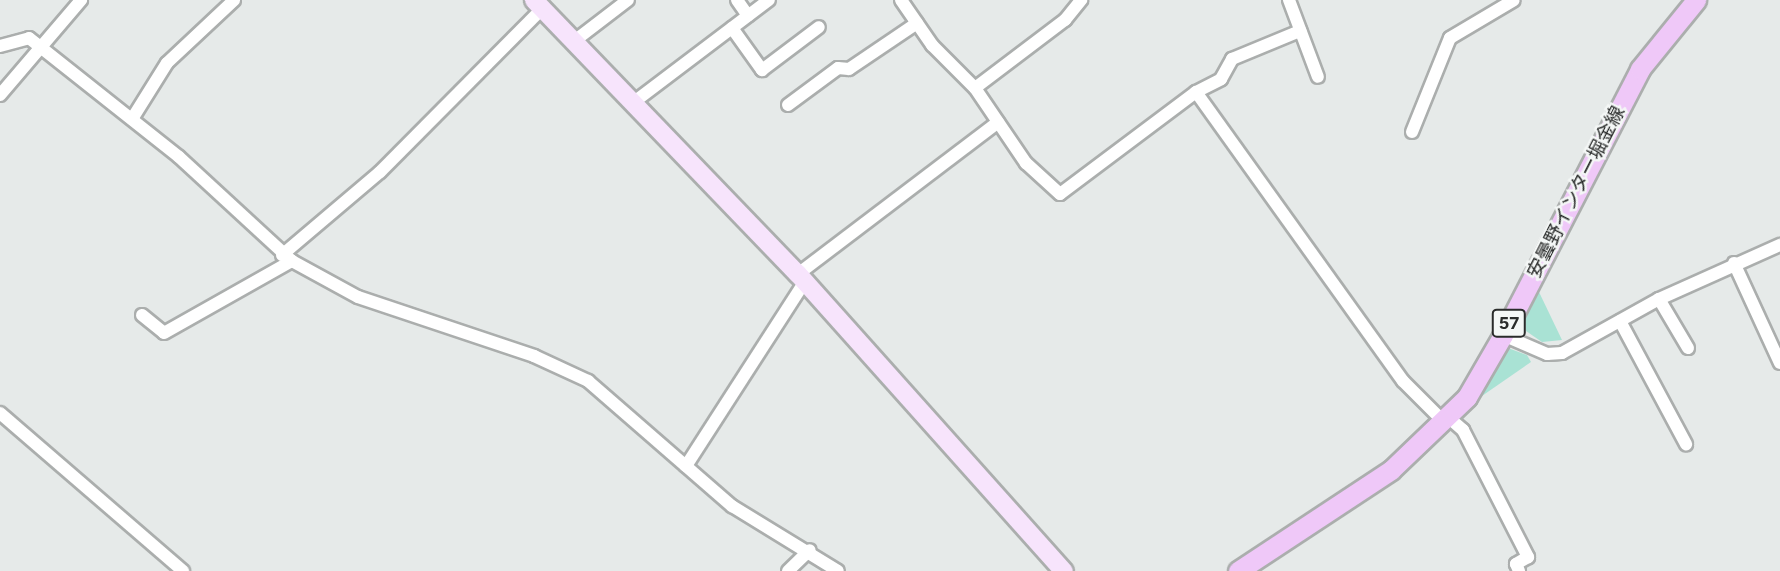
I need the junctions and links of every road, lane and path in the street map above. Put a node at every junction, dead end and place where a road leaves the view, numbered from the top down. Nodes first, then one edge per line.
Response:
1 (81, 0) edge
2 (234, 0) edge
3 (628, 0) edge
4 (737, 0) edge
5 (769, 0) edge
6 (901, 0) edge
7 (1081, 0) edge
8 (1289, 0) edge
9 (1514, 0) edge
10 (1696, 0) edge
11 (538, 4) edge
12 (748, 16) junction
13 (917, 23) junction
14 (819, 27) dead end
15 (732, 29) junction
16 (1300, 31) junction
17 (573, 41) junction
18 (0, 46) edge
19 (39, 46) junction
20 (1318, 77) dead end
21 (975, 88) junction
22 (1196, 92) junction
23 (0, 95) edge
24 (634, 102) junction
25 (788, 105) dead end
26 (132, 119) junction
27 (998, 122) junction
28 (1412, 132) dead end
29 (1780, 245) edge
30 (287, 258) junction
31 (1734, 263) junction
32 (801, 278) junction
33 (1659, 299) junction
34 (142, 315) dead end
35 (1620, 321) junction
36 (1503, 335) junction
37 (1688, 348) dead end
38 (1780, 363) edge
39 (0, 413) edge
40 (1446, 420) junction
41 (1686, 444) dead end
42 (686, 466) junction
43 (810, 550) junction
44 (183, 571) edge
45 (788, 571) edge
46 (838, 571) edge
47 (1064, 571) edge
48 (1238, 571) edge
49 (1519, 571) edge

1 - 19 street
2 - 26 street
3 - 17 street
4 - 12 street
5 - 12 street
6 - 13 street
7 - 21 street
8 - 16 street
9 - 28 street
10 - 36 main road, 安曇野インター堀金線 / 57
11 - 17 street
11 - 30 street
12 - 15 street
13 - 21 street
13 - 25 street
14 - 15 street
15 - 24 street
16 - 20 street
16 - 22 street
17 - 24 street
18 - 19 street
19 - 23 street
19 - 26 street
21 - 27 street
22 - 27 street
22 - 40 street
24 - 32 street
26 - 30 street
27 - 32 street
29 - 31 street
30 - 34 street
30 - 42 street
31 - 33 street
31 - 38 street
32 - 42 street
32 - 47 street
33 - 35 street
33 - 37 street
35 - 36 street
35 - 41 street
36 - 40 main road, 安曇野インター堀金線 / 57
39 - 44 street
40 - 48 main road, 安曇野インター堀金線 / 57
40 - 49 street
42 - 43 street
43 - 45 street
43 - 46 street

